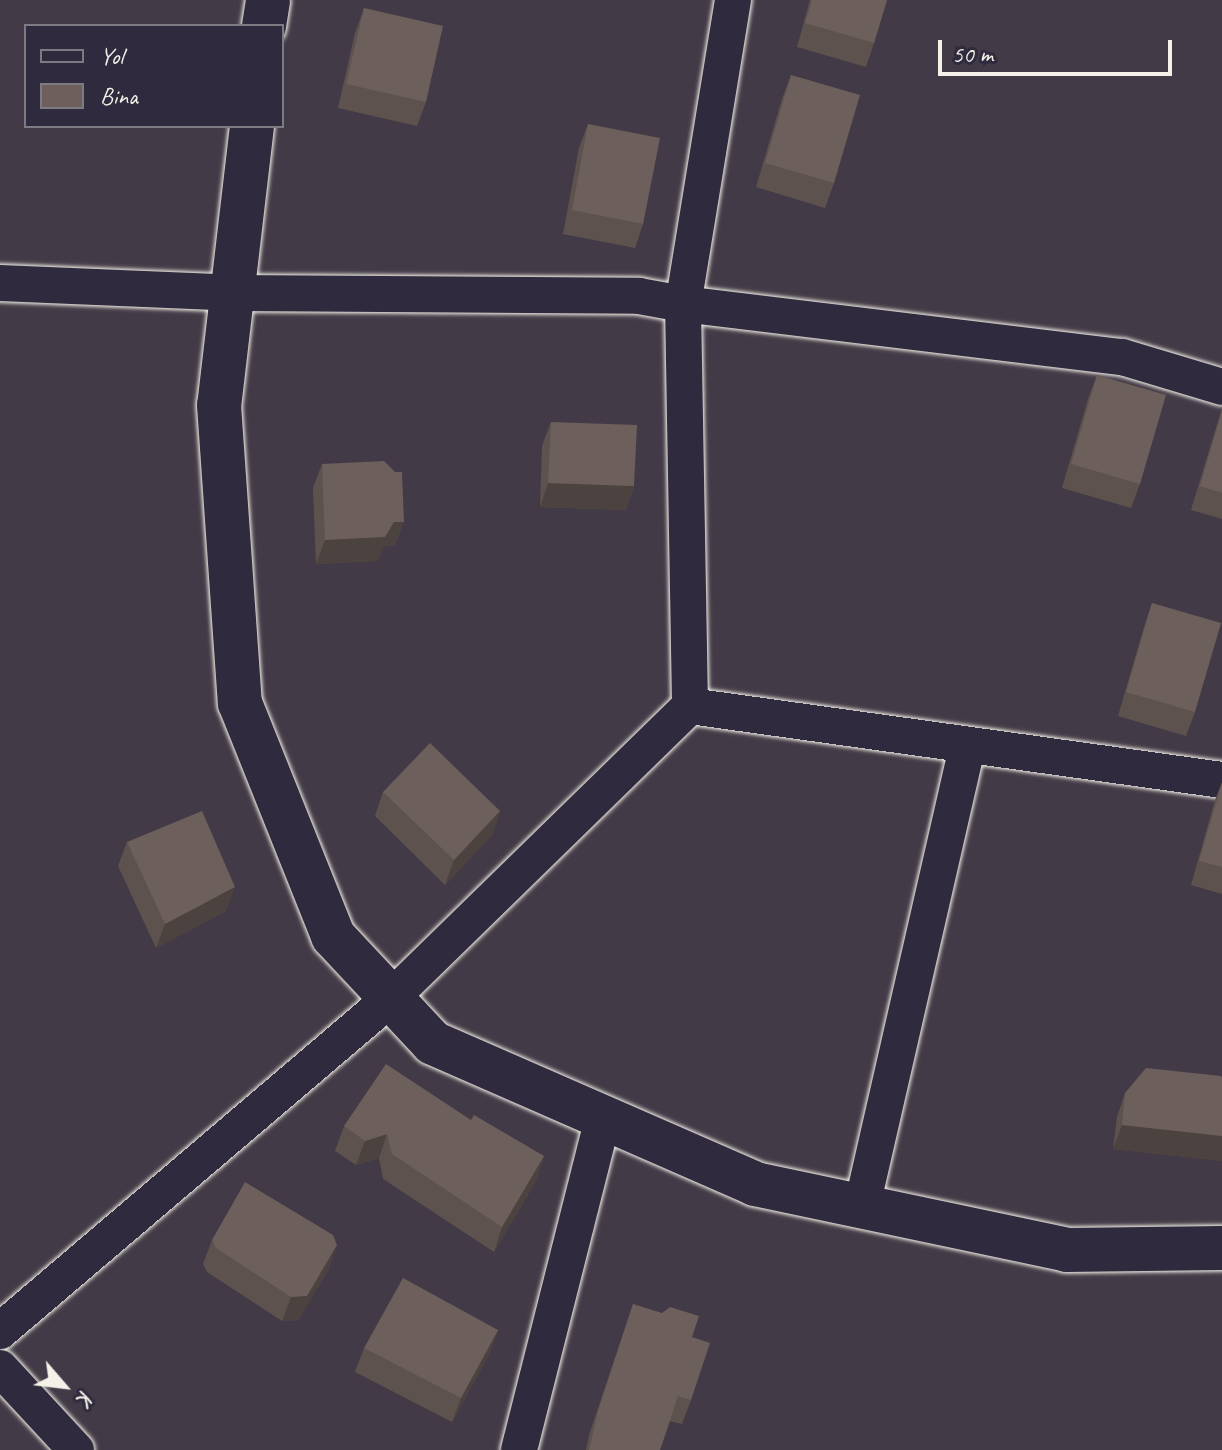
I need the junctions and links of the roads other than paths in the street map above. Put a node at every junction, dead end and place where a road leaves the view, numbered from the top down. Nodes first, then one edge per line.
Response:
1 (268, 0) edge
2 (733, 0) edge
3 (264, 24) edge
4 (252, 128) edge
5 (0, 283) edge
6 (234, 293) junction
7 (683, 304) junction
8 (1222, 387) edge
9 (690, 706) junction
10 (968, 745) junction
11 (1222, 780) edge
12 (391, 998) junction
13 (603, 1117) junction
14 (862, 1206) junction
15 (1222, 1248) edge
16 (0, 1331) edge
17 (0, 1368) edge
18 (76, 1450) edge
19 (519, 1450) edge

1 - 3 street
2 - 7 street
4 - 6 street
5 - 6 street
6 - 7 street
6 - 12 street
7 - 8 street
7 - 9 street
9 - 10 street
9 - 12 street
10 - 11 street
10 - 14 street
12 - 13 street
12 - 16 street
13 - 14 street
13 - 19 street
14 - 15 street
17 - 18 street

